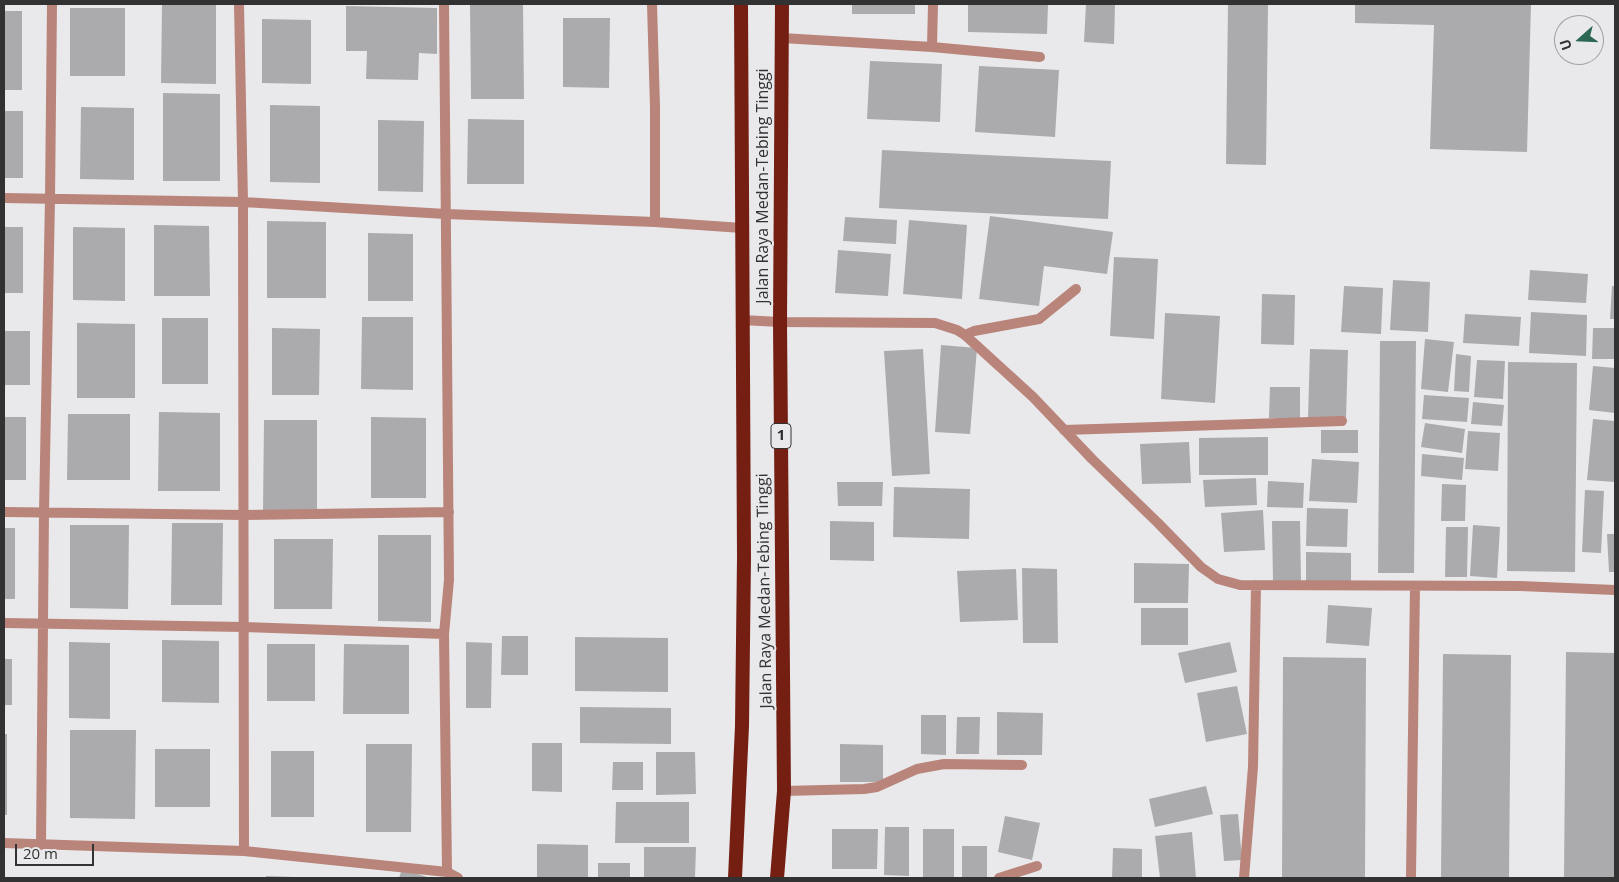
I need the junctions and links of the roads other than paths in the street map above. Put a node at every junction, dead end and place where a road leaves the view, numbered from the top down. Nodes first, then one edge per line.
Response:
1 (52, 4) edge
2 (239, 4) edge
3 (444, 4) edge
4 (652, 4) edge
5 (741, 4) edge
6 (782, 4) edge
7 (933, 4) edge
8 (782, 38) junction
9 (932, 47) junction
10 (1040, 57) dead end
11 (4, 198) edge
12 (50, 199) junction
13 (243, 202) junction
14 (446, 214) junction
15 (655, 222) junction
16 (742, 228) junction
17 (1076, 289) dead end
18 (742, 320) junction
19 (780, 322) junction
20 (965, 335) junction
21 (1342, 421) dead end
22 (1064, 430) junction
23 (4, 512) edge
24 (44, 512) junction
25 (449, 512) junction
26 (244, 515) junction
27 (1256, 585) junction
28 (1415, 586) junction
29 (1615, 590) edge
30 (4, 623) edge
31 (42, 624) junction
32 (244, 627) junction
33 (444, 634) junction
34 (1022, 765) dead end
35 (784, 791) junction
36 (4, 843) edge
37 (41, 845) junction
38 (244, 851) junction
39 (1037, 866) dead end
40 (447, 872) junction
41 (1411, 876) dead end
42 (458, 878) edge
43 (735, 878) edge
44 (777, 878) edge
45 (999, 878) edge
46 (1244, 878) edge

1 - 12 street
2 - 13 street
3 - 14 street
4 - 15 street
5 - 16 highway, Jalan Raya Medan-Tebing Tinggi
6 - 8 highway, Jalan Raya Medan-Tebing Tinggi / 1
7 - 9 street
8 - 9 street
8 - 19 highway, Jalan Raya Medan-Tebing Tinggi / 1
9 - 10 street
11 - 12 street
12 - 13 street
12 - 24 street
13 - 14 street
13 - 26 street
14 - 15 street
14 - 25 street
15 - 16 street
16 - 18 highway, Jalan Raya Medan-Tebing Tinggi
17 - 20 street
18 - 19 street
18 - 43 highway, Jalan Raya Medan-Tebing Tinggi
19 - 20 street
19 - 35 highway, Jalan Raya Medan-Tebing Tinggi / 1
20 - 22 street
21 - 22 street
22 - 27 street
23 - 24 street
24 - 26 street
24 - 31 street
25 - 26 street
25 - 33 street
26 - 32 street
27 - 28 street
27 - 46 street
28 - 29 street
28 - 41 street
30 - 31 street
31 - 32 street
31 - 37 street
32 - 33 street
32 - 38 street
33 - 40 street
34 - 35 street
35 - 44 highway, Jalan Raya Medan-Tebing Tinggi / 1
36 - 37 street
37 - 38 street
38 - 40 street
39 - 45 street
40 - 42 street

